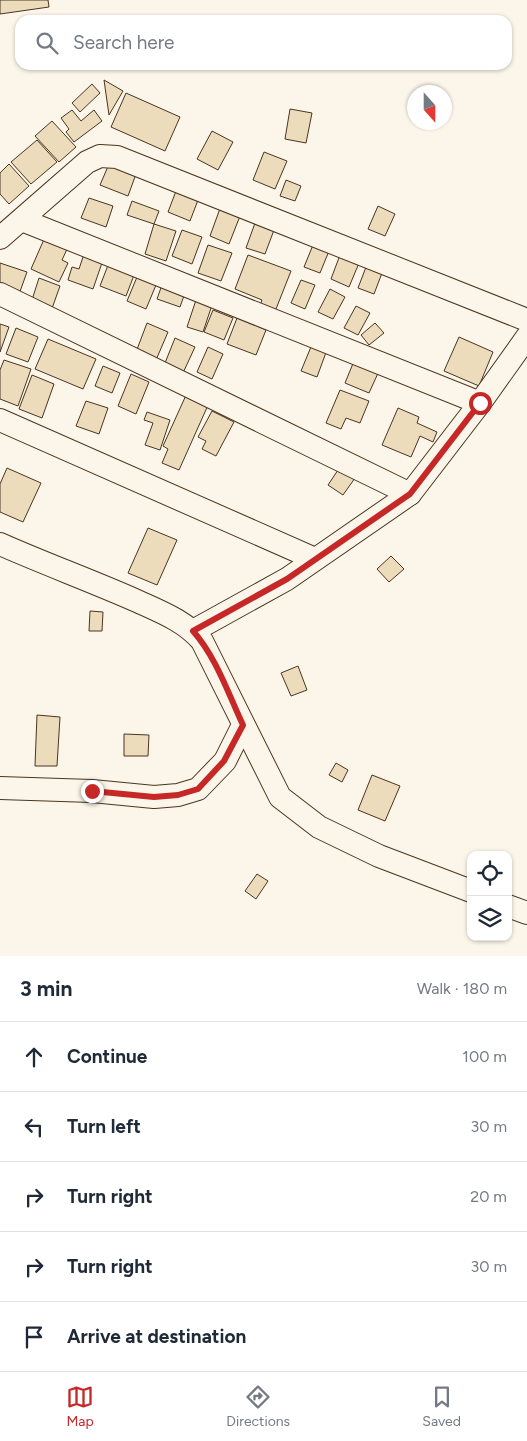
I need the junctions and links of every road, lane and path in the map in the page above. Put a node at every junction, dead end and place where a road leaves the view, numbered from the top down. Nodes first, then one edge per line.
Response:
1 (22, 220) junction
2 (0, 238) edge
3 (0, 294) edge
4 (527, 320) edge
5 (527, 337) edge
6 (480, 403) junction
7 (0, 420) edge
8 (410, 494) junction
9 (0, 544) edge
10 (316, 559) junction
11 (193, 631) junction
12 (243, 725) junction
13 (0, 788) edge
14 (467, 889) edge
15 (512, 907) edge
16 (527, 913) edge

1 - 2 street
1 - 4 street
1 - 6 street
3 - 8 street
5 - 6 street
6 - 8 street
7 - 10 street
8 - 10 street
9 - 11 street
10 - 11 street
11 - 12 street
12 - 13 street
12 - 14 street
15 - 16 street

